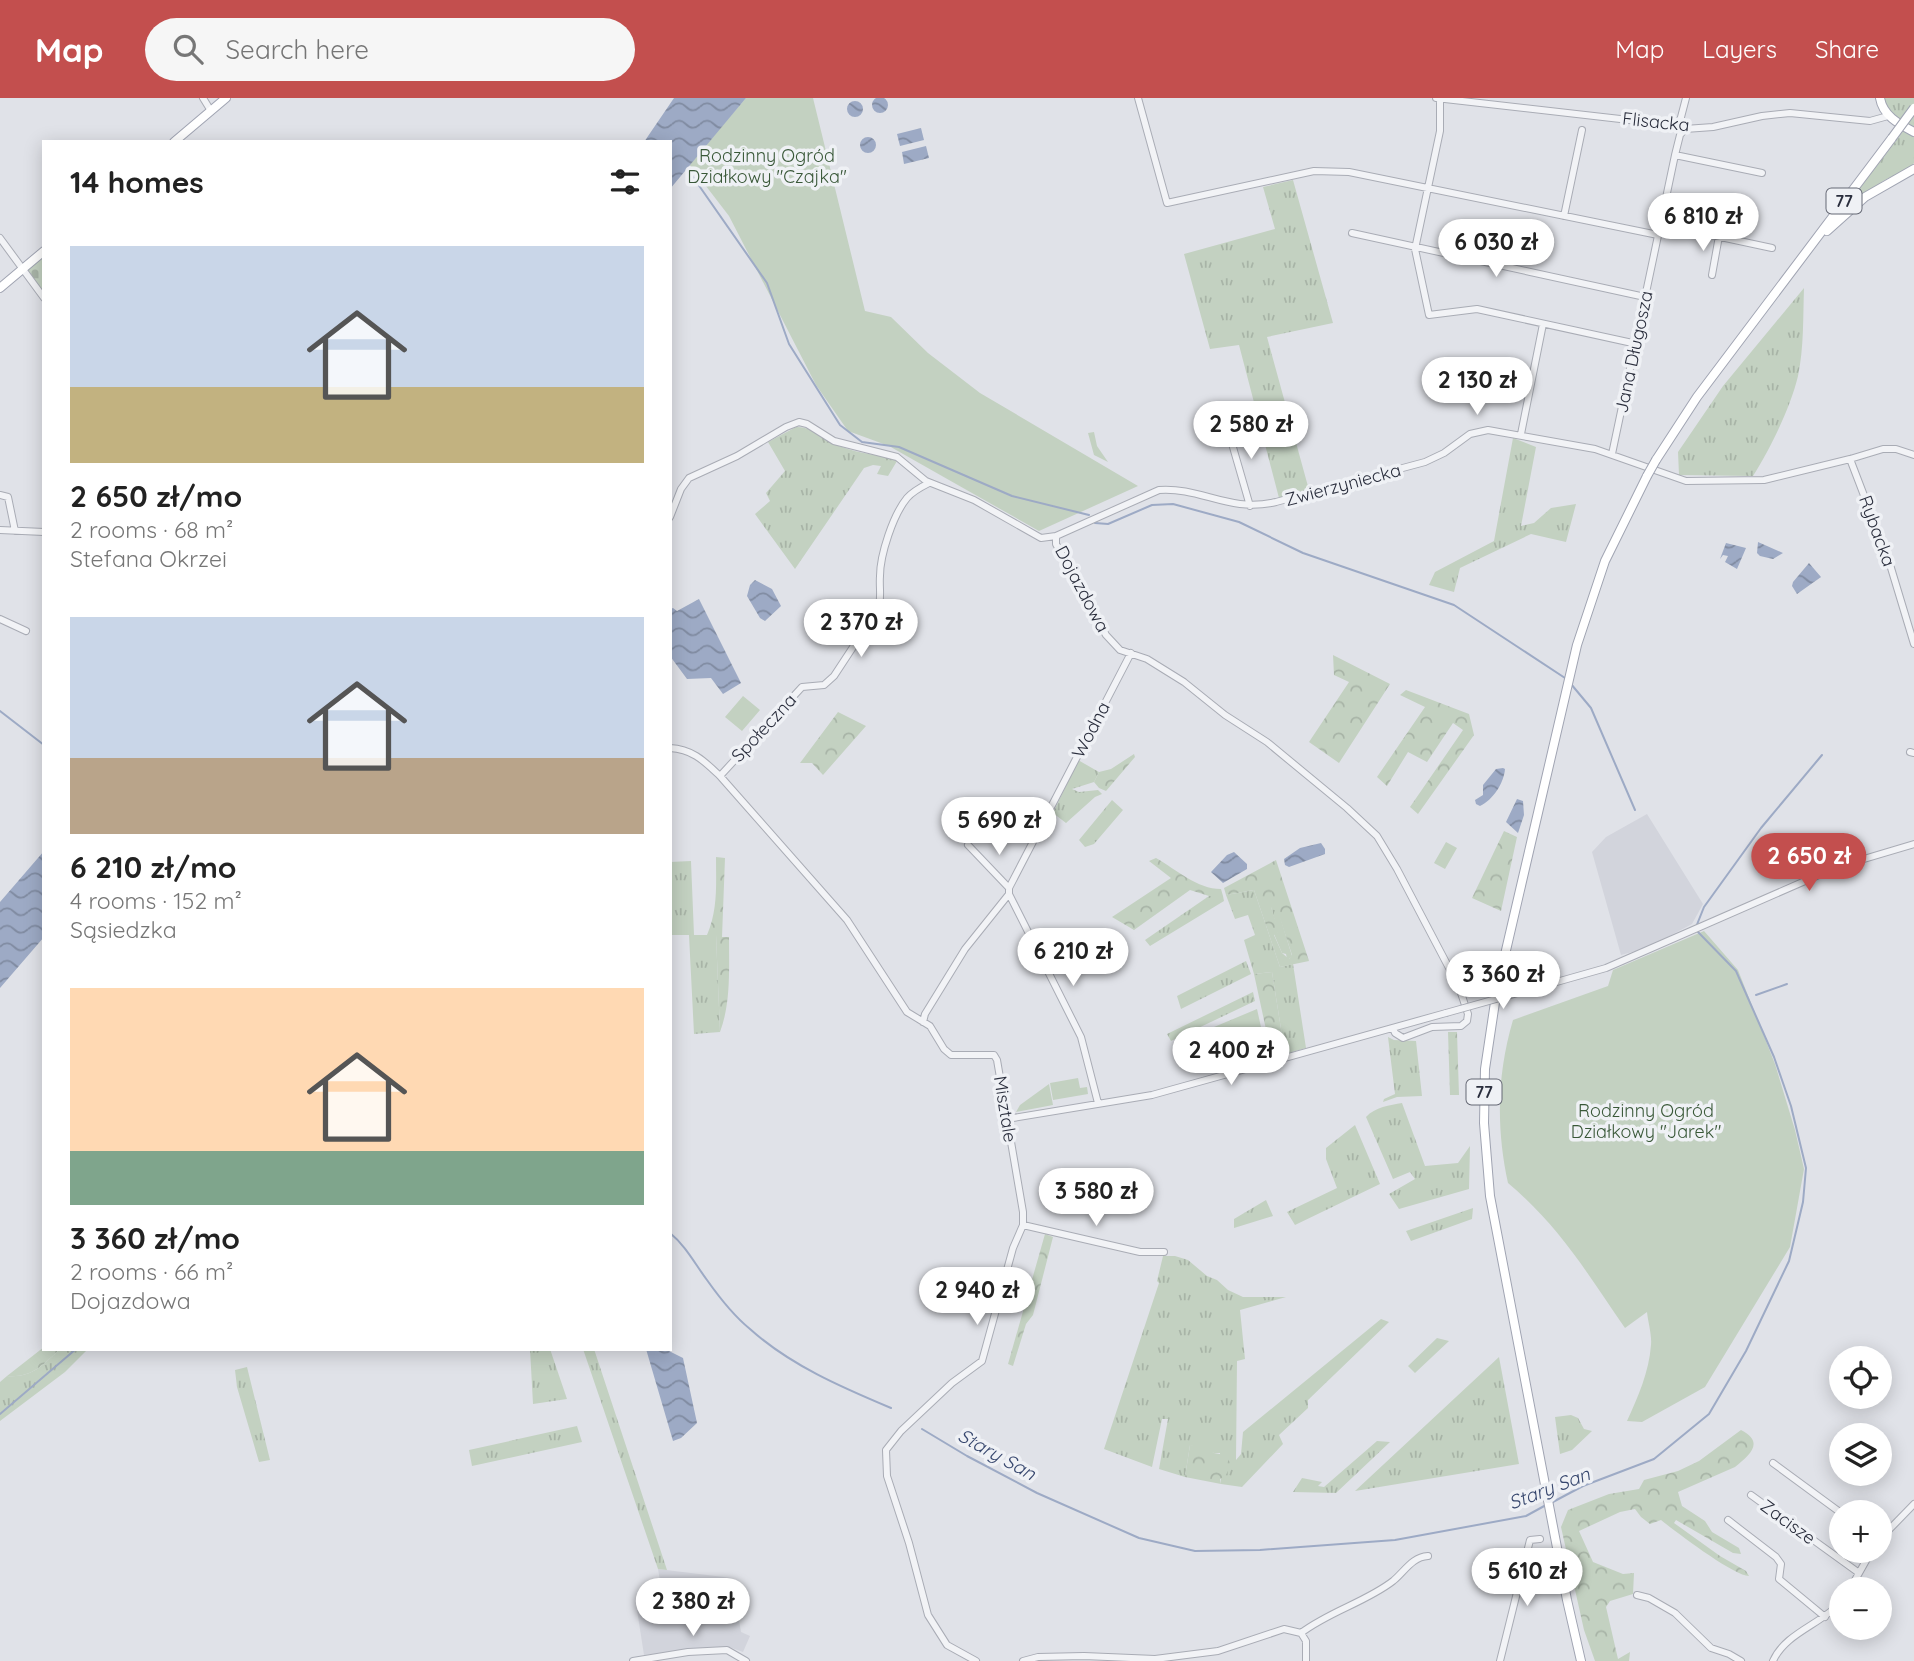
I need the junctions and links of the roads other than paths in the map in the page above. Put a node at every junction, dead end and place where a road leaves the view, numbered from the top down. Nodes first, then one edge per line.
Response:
1 (204, 98) edge
2 (226, 98) edge
3 (1138, 98) edge
4 (1686, 98) edge
5 (1880, 98) edge
6 (1438, 99) edge
7 (1914, 108) edge
8 (211, 111) junction
9 (1885, 112) junction
10 (1680, 121) junction
11 (1685, 129) junction
12 (1582, 131) dead end
13 (1914, 132) edge
14 (176, 140) edge
15 (1675, 155) junction
16 (1914, 169) edge
17 (1762, 173) dead end
18 (1428, 186) junction
19 (1564, 216) junction
20 (1660, 224) junction
21 (1352, 233) dead end
22 (1658, 235) junction
23 (1719, 236) junction
24 (0, 238) edge
25 (1415, 248) junction
26 (1772, 248) dead end
27 (42, 253) edge
28 (1797, 264) junction
29 (21, 270) junction
30 (1712, 275) dead end
31 (0, 288) edge
32 (42, 296) edge
33 (1645, 297) junction
34 (1543, 324) junction
35 (1637, 344) junction
36 (1226, 423) dead end
37 (1521, 434) junction
38 (1612, 454) junction
39 (1914, 454) edge
40 (1850, 460) junction
41 (929, 483) junction
42 (0, 495) edge
43 (1250, 506) junction
44 (672, 512) edge
45 (0, 530) edge
46 (15, 531) junction
47 (42, 532) edge
48 (1056, 536) junction
49 (1041, 538) junction
50 (1056, 544) junction
51 (0, 619) edge
52 (26, 631) dead end
53 (1914, 644) edge
54 (1131, 653) junction
55 (672, 748) edge
56 (720, 776) junction
57 (1914, 844) edge
58 (968, 845) dead end
59 (1009, 891) junction
60 (923, 1022) junction
61 (1393, 1028) junction
62 (1098, 1103) junction
63 (1007, 1119) junction
64 (1023, 1226) junction
65 (1164, 1252) dead end
66 (1773, 1463) dead end
67 (1751, 1495) dead end
68 (1829, 1504) edge
69 (1914, 1504) edge
70 (1728, 1520) dead end
71 (1892, 1526) edge
72 (1540, 1539) dead end
73 (1428, 1556) dead end
74 (1865, 1563) edge
75 (1859, 1573) junction
76 (1857, 1577) edge
77 (1637, 1595) dead end
78 (1829, 1612) edge
79 (1825, 1616) junction
80 (1301, 1633) junction
81 (633, 1661) edge
82 (746, 1661) edge
83 (976, 1661) edge
84 (1023, 1661) edge
85 (1307, 1661) edge
86 (1500, 1661) edge
87 (1581, 1661) edge
88 (1741, 1661) edge
89 (1773, 1661) edge

1 - 8 street
2 - 8 main road
3 - 18 street
4 - 10 street
5 - 9 main road
6 - 10 street, Flisacka
6 - 18 street
7 - 28 main road, 77, bridge
8 - 14 main road
9 - 11 street, Flisacka
9 - 13 main road
10 - 11 street, Flisacka
11 - 15 street, Jana Długosza
12 - 19 street
15 - 17 street
15 - 20 street, Jana Długosza
16 - 28 main road
18 - 19 street
18 - 25 street
19 - 22 street
20 - 22 street, Jana Długosza
20 - 23 street
21 - 25 street
22 - 33 street, Jana Długosza
23 - 26 street
23 - 30 street
24 - 29 street
25 - 33 street
25 - 34 street
27 - 29 main road
28 - 87 main road, 77, bridge
29 - 31 main road
29 - 32 street
33 - 35 street, Jana Długosza
34 - 35 street
34 - 37 street
35 - 38 street, Jana Długosza
36 - 43 street
37 - 38 street, Zwierzyniecka
37 - 43 street, Zwierzyniecka
38 - 40 street, Zwierzyniecka
39 - 40 street, Zwierzyniecka
40 - 53 street, Rybacka
41 - 44 street, Dojazdowa
41 - 49 street, Dojazdowa
41 - 56 street, Społeczna
42 - 46 street
43 - 48 street, Zwierzyniecka
45 - 46 street
46 - 47 street
48 - 49 street, Dojazdowa
48 - 50 street, Dojazdowa
49 - 50 street
50 - 54 street, Dojazdowa
51 - 52 street
54 - 59 street, Wodna
54 - 61 street, Dojazdowa
55 - 56 street, Misztale
56 - 60 street, Misztale
57 - 61 street, bridge
58 - 59 street
59 - 60 street, Wodna
59 - 62 street
60 - 63 street, Misztale
61 - 62 street
62 - 63 street
63 - 64 street, Misztale
64 - 65 street
64 - 83 street, Misztale
66 - 68 street
67 - 75 street, Zacisze
69 - 71 street
70 - 79 street
72 - 86 street
73 - 80 street
74 - 75 street
75 - 76 street
77 - 88 street
78 - 79 street
79 - 89 street
80 - 84 street
80 - 85 street
81 - 82 street

